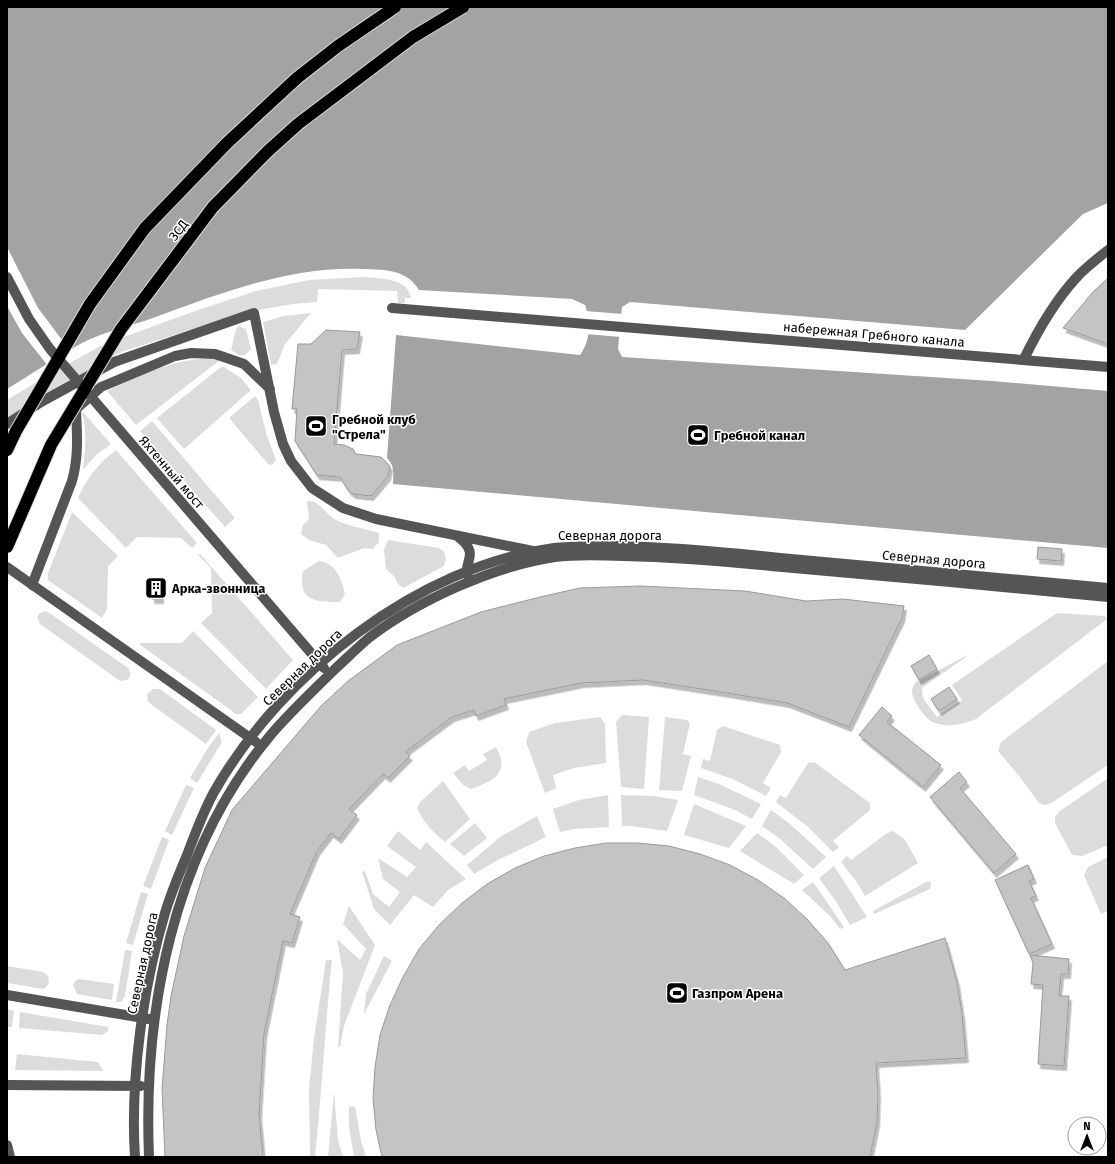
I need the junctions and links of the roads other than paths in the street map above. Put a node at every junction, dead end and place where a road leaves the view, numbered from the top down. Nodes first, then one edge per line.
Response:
1 (394, 7) edge
2 (463, 7) edge
3 (1108, 250) edge
4 (7, 276) edge
5 (392, 308) dead end
6 (1024, 359) junction
7 (1108, 367) edge
8 (270, 389) junction
9 (7, 424) edge
10 (7, 450) edge
11 (456, 535) junction
12 (7, 547) edge
13 (537, 556) junction
14 (7, 567) edge
15 (468, 577) junction
16 (32, 585) junction
17 (1108, 588) edge
18 (1108, 597) edge
19 (321, 663) junction
20 (330, 674) junction
21 (251, 738) junction
22 (261, 747) junction
23 (7, 995) edge
24 (143, 1018) junction
25 (155, 1020) junction
26 (7, 1086) edge
27 (136, 1086) junction
28 (149, 1086) junction
29 (7, 1146) edge
30 (10, 1157) edge
31 (135, 1157) edge
32 (149, 1157) edge

1 - 10 highway, ЗСД, bridge
2 - 12 highway, ЗСД, bridge
3 - 6 street
4 - 19 street, Яхтенный мост, bridge
5 - 6 street, набережная Гребного канала
6 - 7 street, набережная Гребного канала
8 - 9 street
8 - 11 street
8 - 16 street
11 - 13 street
11 - 15 street
13 - 15 street, Северная дорога
13 - 17 street, Северная дорога
13 - 18 street, Северная дорога
14 - 16 street
15 - 19 street, Северная дорога
15 - 20 street, Северная дорога
16 - 21 street
19 - 20 street, Яхтенный мост
19 - 21 street, Северная дорога
20 - 22 street, Северная дорога
21 - 22 street
21 - 24 street, Северная дорога
22 - 25 street, Северная дорога
23 - 24 street
24 - 25 street
24 - 27 street, Северная дорога
25 - 28 street, Северная дорога
26 - 27 street
27 - 28 street
27 - 31 street, Северная дорога
28 - 32 street, Северная дорога
29 - 30 street

